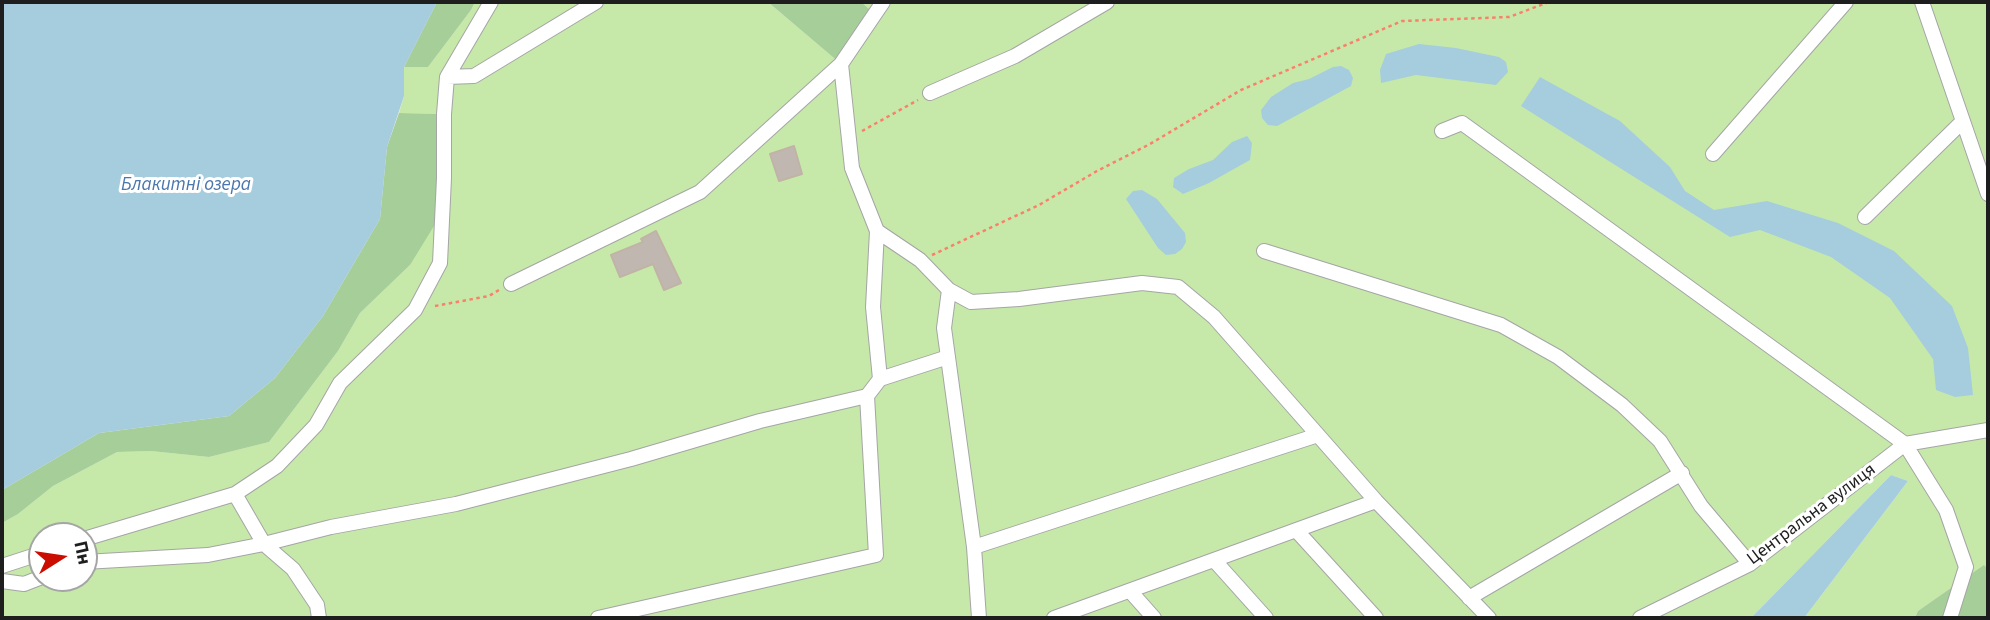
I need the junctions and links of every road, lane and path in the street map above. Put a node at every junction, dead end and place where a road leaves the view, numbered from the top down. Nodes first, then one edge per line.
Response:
1 (491, 2) edge
2 (596, 2) edge
3 (883, 2) edge
4 (1107, 2) edge
5 (1549, 2) edge
6 (1846, 2) edge
7 (1923, 2) edge
8 (841, 64) junction
9 (447, 77) junction
10 (930, 93) joint
11 (1963, 121) junction
12 (1442, 131) dead end
13 (848, 139) junction
14 (1713, 154) dead end
15 (1982, 157) edge
16 (1988, 194) edge
17 (1865, 217) dead end
18 (877, 230) junction
19 (1264, 251) dead end
20 (920, 260) junction
21 (511, 284) joint
22 (949, 290) junction
23 (415, 310) junction
24 (948, 357) junction
25 (880, 379) junction
26 (867, 396) junction
27 (1988, 430) edge
28 (1318, 435) junction
29 (1905, 444) junction
30 (1682, 473) junction
31 (234, 494) junction
32 (1376, 501) junction
33 (1296, 530) junction
34 (98, 535) edge
35 (264, 544) junction
36 (974, 547) junction
37 (28, 558) edge
38 (1214, 560) junction
39 (98, 561) edge
40 (1750, 564) junction
41 (2, 566) edge
42 (2, 581) edge
43 (28, 582) edge
44 (1130, 591) junction
45 (1469, 598) junction
46 (319, 618) edge
47 (598, 618) edge
48 (979, 618) edge
49 (1054, 618) edge
50 (1154, 618) edge
51 (1266, 618) edge
52 (1376, 618) edge
53 (1489, 618) edge
54 (1640, 618) edge
55 (1950, 618) edge

1 - 9 street
2 - 9 street
3 - 8 street
4 - 10 street
5 - 20 path
6 - 14 street
7 - 11 street
8 - 13 street
8 - 21 street
9 - 23 street
10 - 13 path
11 - 15 street
11 - 17 street
12 - 29 street
13 - 18 street
15 - 16 street
18 - 20 street
18 - 25 street
19 - 30 street
20 - 22 street
21 - 23 path
22 - 24 street
22 - 28 street
23 - 31 street
24 - 25 street
24 - 36 street
25 - 26 street
26 - 35 street
26 - 47 street
27 - 29 street, Центральна вулиця
28 - 32 street
28 - 36 street
29 - 40 street, Центральна вулиця
29 - 55 street
30 - 40 street
30 - 45 street
31 - 34 street
31 - 35 street
32 - 33 street
32 - 45 street
33 - 38 street
33 - 52 street
35 - 39 street
35 - 46 street
36 - 48 street
37 - 41 street
38 - 44 street
38 - 51 street
40 - 54 street, Центральна вулиця
42 - 43 street
44 - 49 street
44 - 50 street
45 - 53 street

